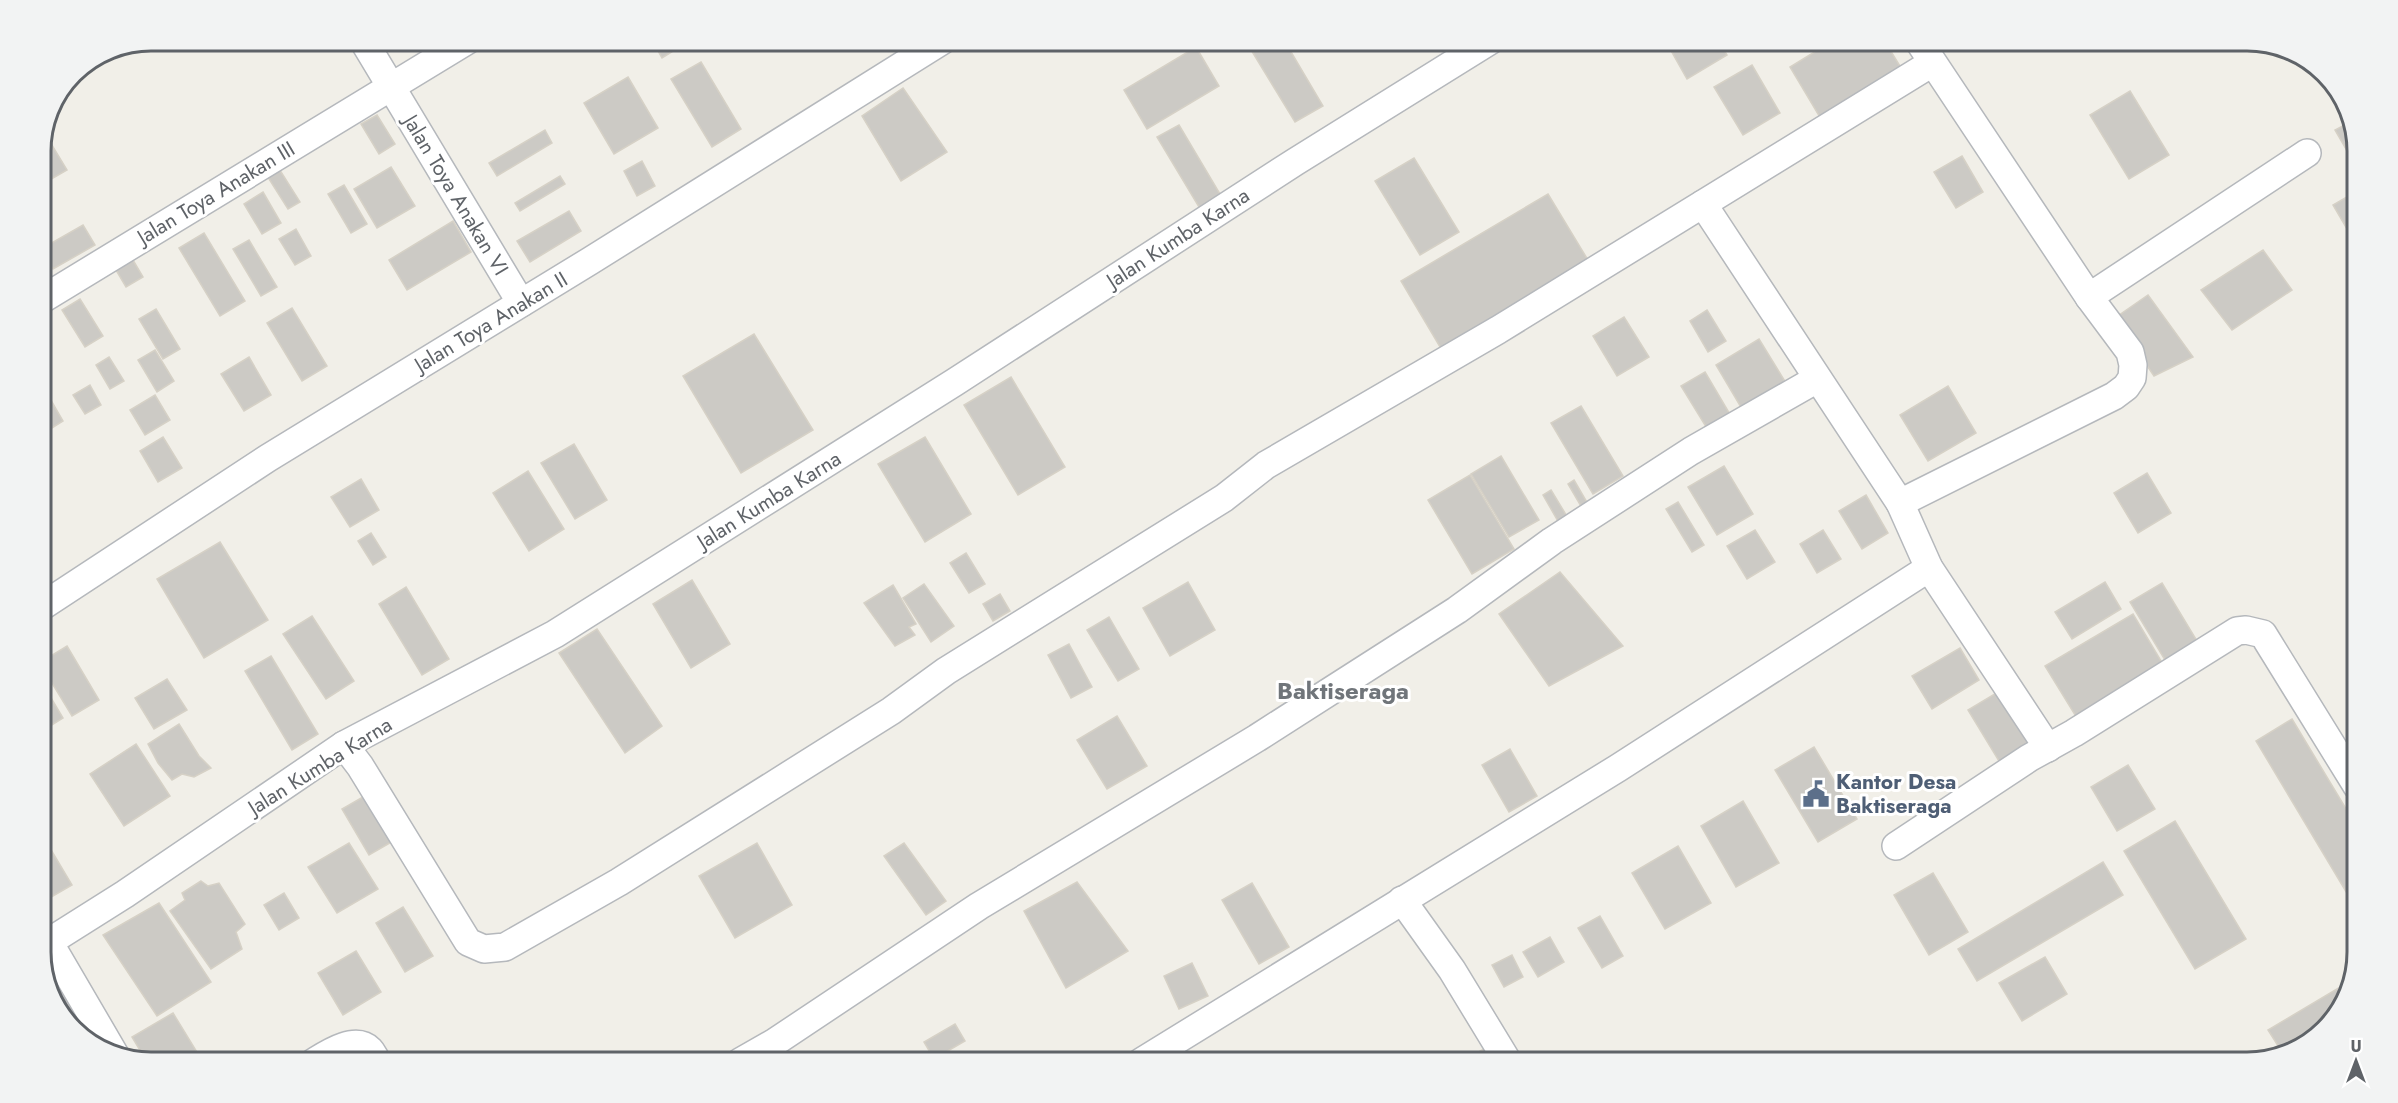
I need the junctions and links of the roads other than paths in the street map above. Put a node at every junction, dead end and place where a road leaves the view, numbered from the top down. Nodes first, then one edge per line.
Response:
1 (370, 51) edge
2 (450, 51) edge
3 (925, 51) edge
4 (1473, 51) edge
5 (1925, 52) edge
6 (392, 87) junction
7 (2307, 153) dead end
8 (1703, 204) junction
9 (51, 294) edge
10 (2089, 297) junction
11 (521, 303) junction
12 (1817, 379) junction
13 (1900, 503) junction
14 (1929, 568) junction
15 (51, 600) edge
16 (344, 745) junction
17 (2048, 748) junction
18 (2347, 770) edge
19 (1896, 846) dead end
20 (1402, 900) junction
21 (51, 941) edge
22 (51, 954) edge
23 (106, 1041) edge
24 (330, 1052) edge
25 (371, 1052) edge
26 (758, 1052) edge
27 (1157, 1052) edge
28 (1502, 1052) edge

1 - 6 street, Jalan Toya Anakan VI
2 - 6 street, Jalan Toya Anakan III
3 - 11 street, Jalan Toya Anakan II
4 - 16 street, Jalan Kumba Karna
5 - 8 street
5 - 10 street
6 - 9 street, Jalan Toya Anakan III
6 - 11 street, Jalan Toya Anakan VI
7 - 10 street
8 - 12 street
8 - 16 street
10 - 13 street
11 - 15 street, Jalan Toya Anakan II
12 - 13 street
12 - 26 street
13 - 14 street
14 - 17 street
14 - 20 street
16 - 21 street, Jalan Kumba Karna
17 - 18 street
17 - 19 street
20 - 27 street
20 - 28 street
22 - 23 street
24 - 25 street

